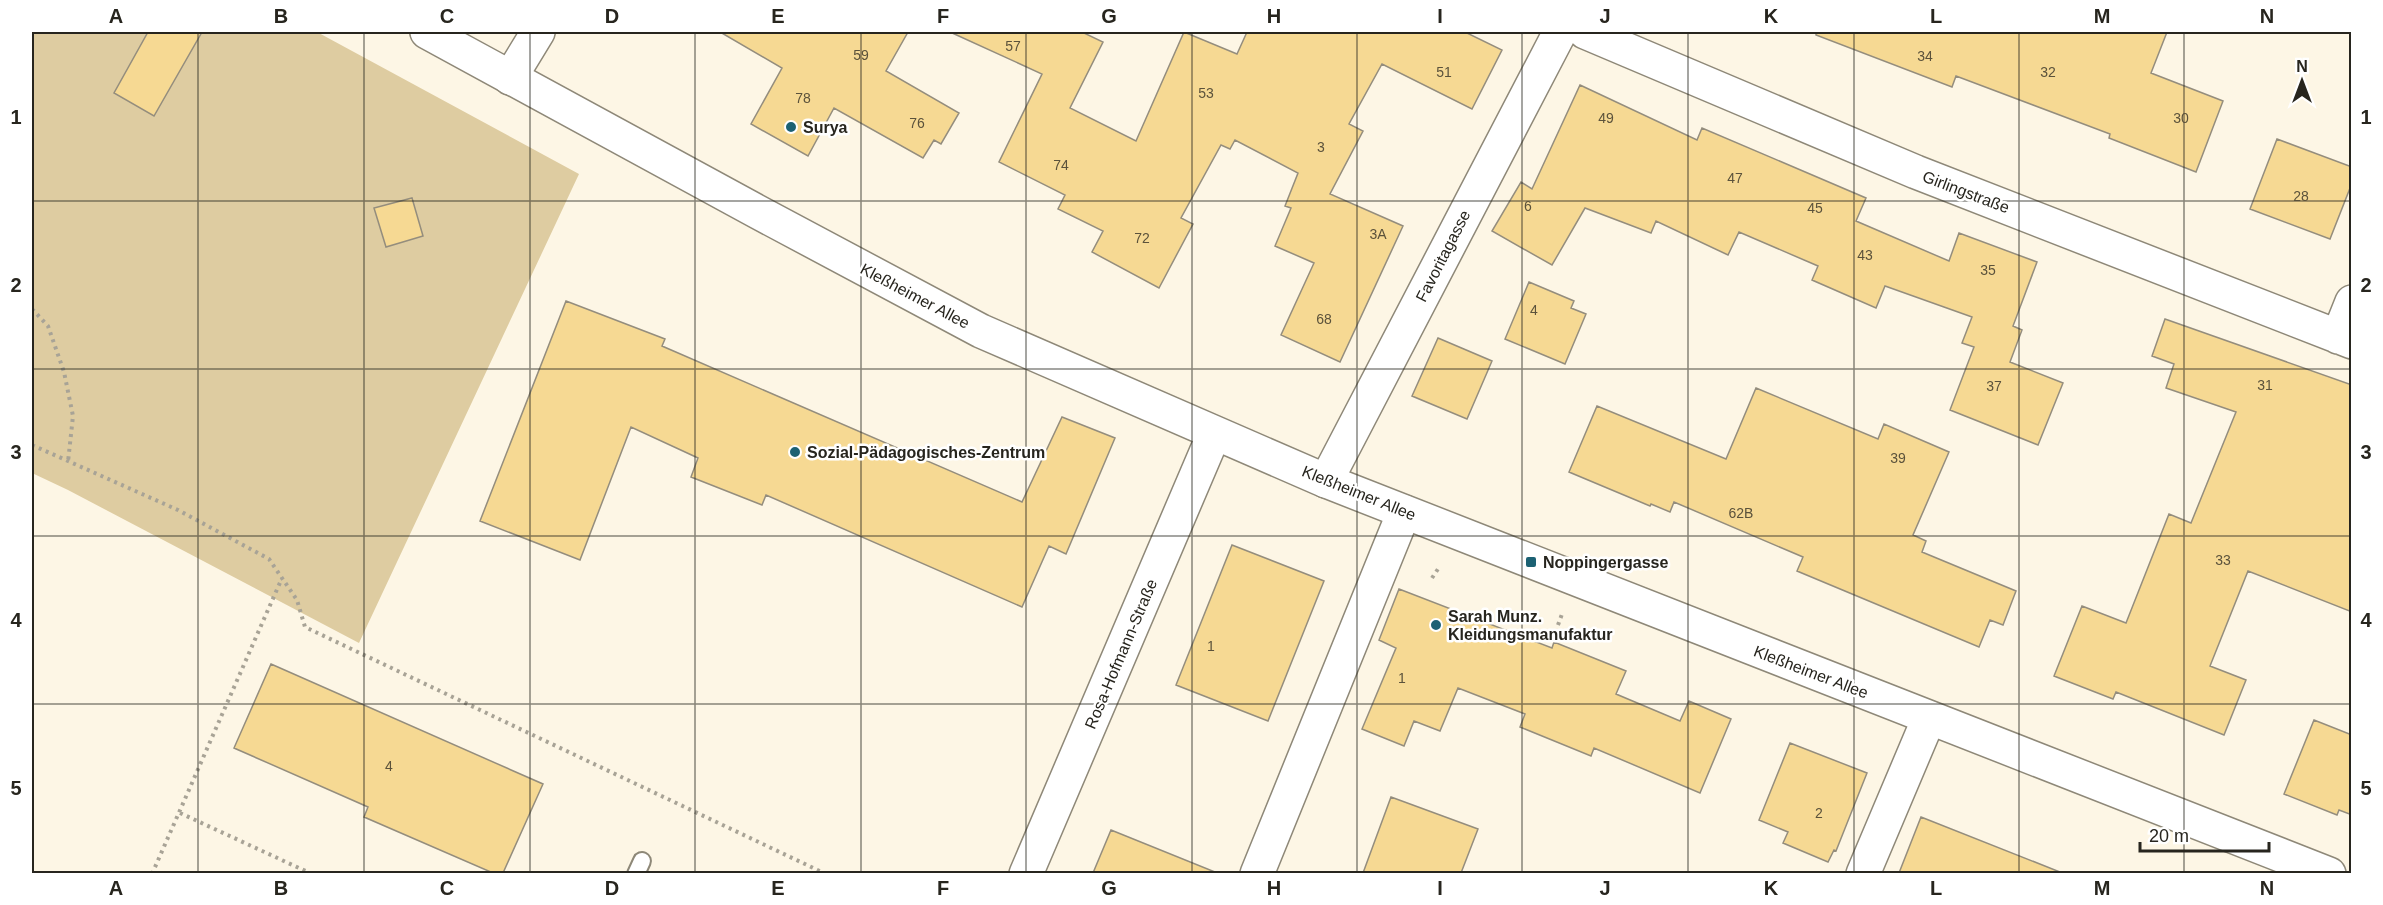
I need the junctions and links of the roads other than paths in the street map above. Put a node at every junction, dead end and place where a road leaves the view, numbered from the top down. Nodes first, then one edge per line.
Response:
1 (427, 32) edge
2 (537, 32) edge
3 (1560, 32) edge
4 (1585, 32) edge
5 (510, 78) junction
6 (2352, 302) edge
7 (2345, 340) edge
8 (1214, 434) junction
9 (1326, 481) junction
10 (1404, 512) junction
11 (1929, 718) junction
12 (1026, 873) edge
13 (1257, 873) edge
14 (1863, 873) edge
15 (2329, 873) edge

1 - 5 street, Kleßheimer Allee
2 - 5 street
3 - 9 street, Favoritagasse
4 - 7 street, Girlingstraße
5 - 8 street, Kleßheimer Allee
6 - 7 street
8 - 9 street, Kleßheimer Allee
8 - 12 street, Rosa-Hofmann-Straße
9 - 10 street, Kleßheimer Allee
10 - 11 street, Kleßheimer Allee
10 - 13 street
11 - 14 street
11 - 15 street, Kleßheimer Allee

